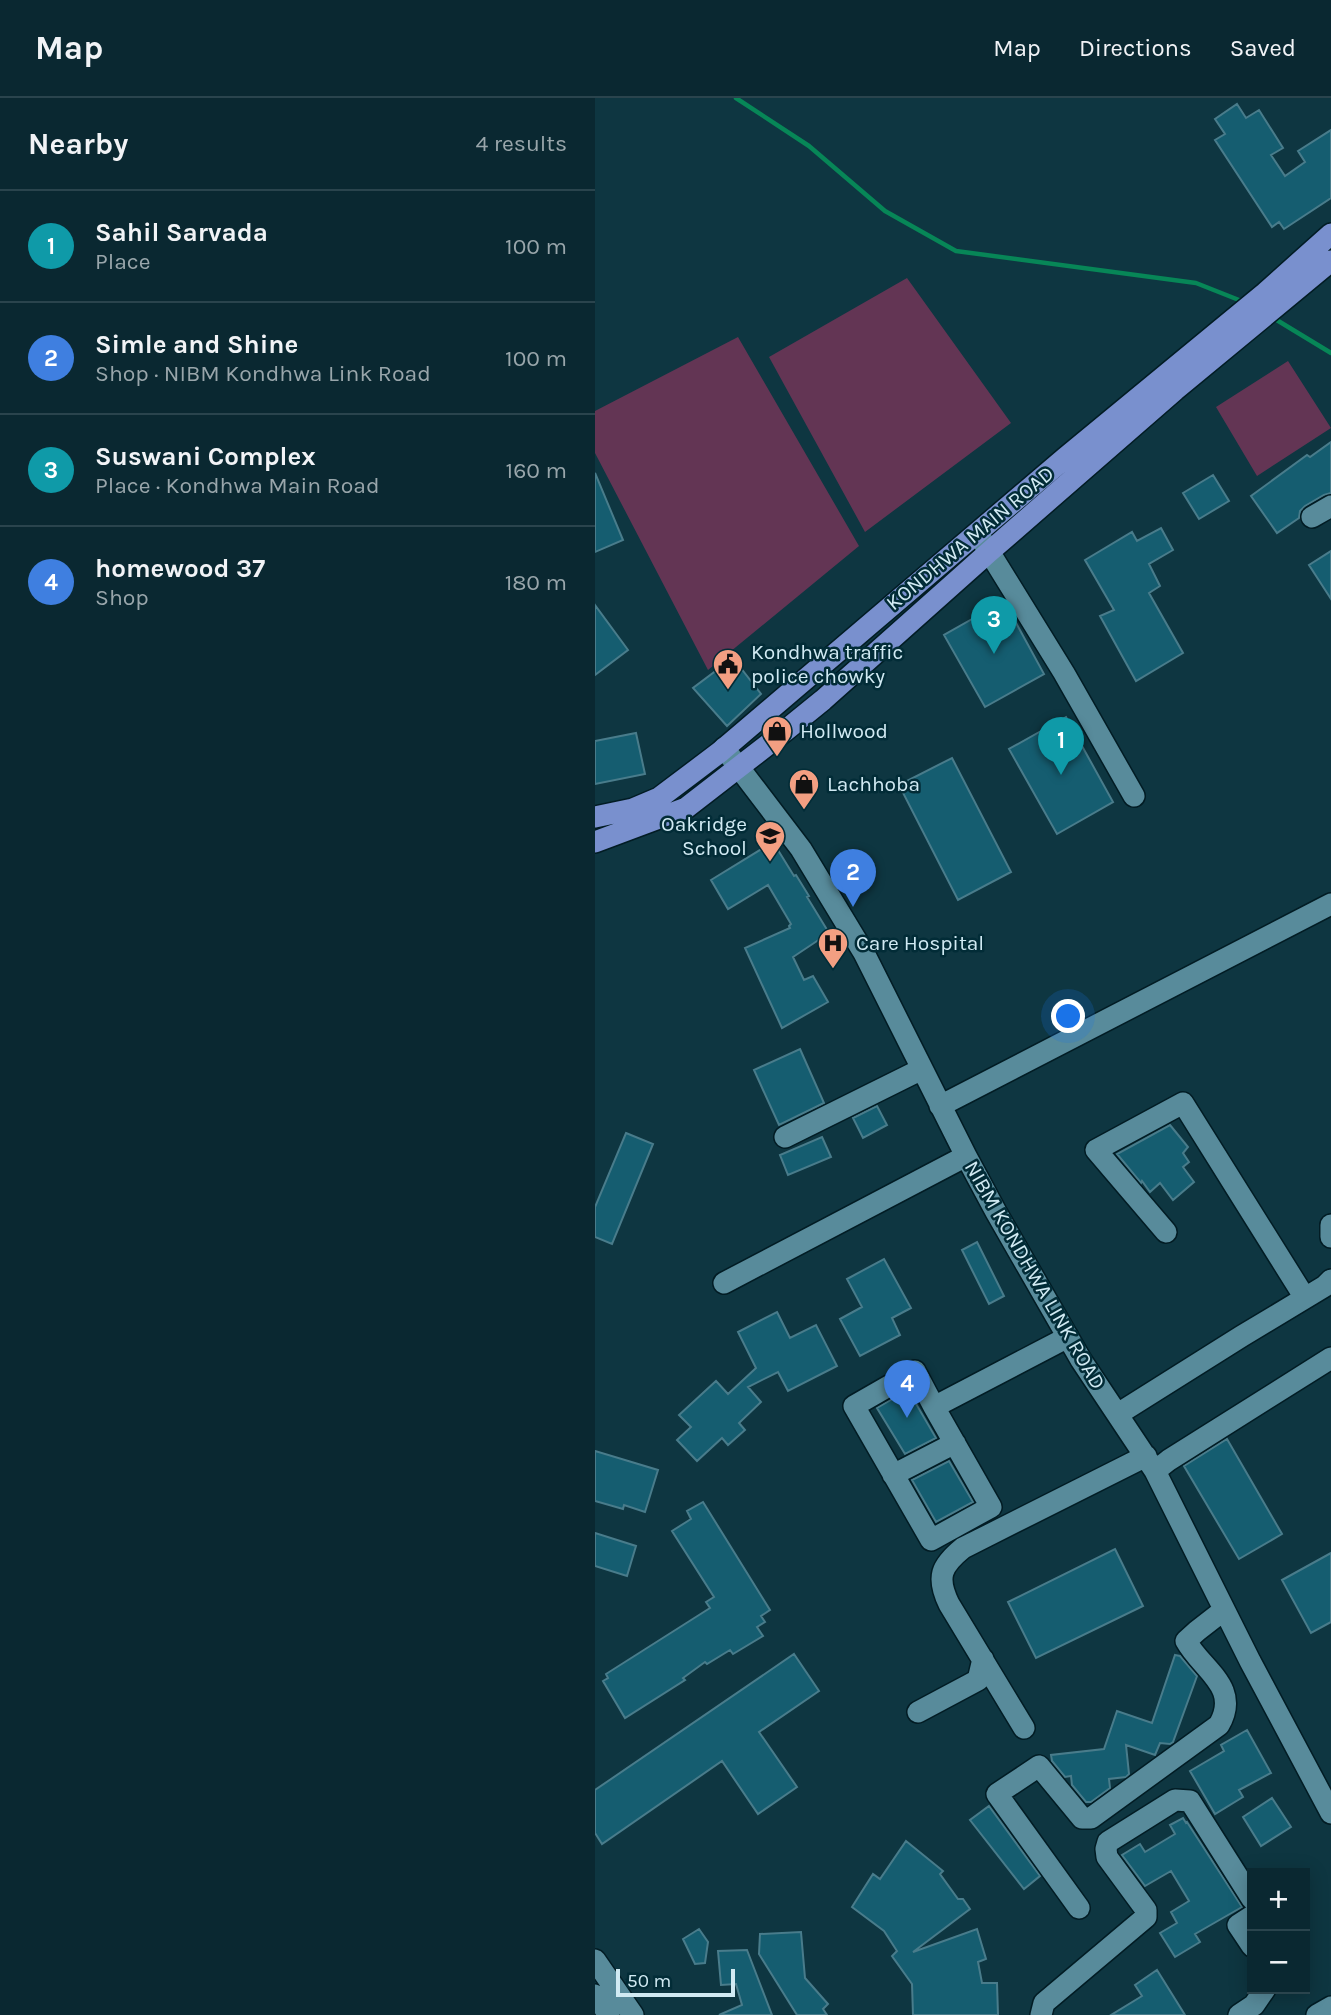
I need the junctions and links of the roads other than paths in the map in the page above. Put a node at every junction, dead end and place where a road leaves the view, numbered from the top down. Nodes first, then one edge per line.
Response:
1 (1331, 234) edge
2 (1331, 261) edge
3 (1331, 506) edge
4 (1312, 517) dead end
5 (977, 532) junction
6 (989, 552) junction
7 (724, 748) junction
8 (739, 767) junction
9 (1133, 796) dead end
10 (595, 817) edge
11 (595, 842) edge
12 (1331, 904) edge
13 (922, 1069) junction
14 (940, 1106) junction
15 (785, 1137) dead end
16 (965, 1156) junction
17 (1331, 1225) edge
18 (1166, 1232) dead end
19 (1331, 1237) edge
20 (1331, 1280) edge
21 (724, 1283) dead end
22 (1305, 1298) junction
23 (1068, 1337) junction
24 (1331, 1358) edge
25 (934, 1407) junction
26 (1118, 1415) junction
27 (955, 1443) junction
28 (1150, 1463) junction
29 (893, 1475) junction
30 (1224, 1610) junction
31 (983, 1659) junction
32 (918, 1712) dead end
33 (1024, 1728) dead end
34 (1331, 1813) edge
35 (1247, 1891) edge
36 (1079, 1908) dead end
37 (1247, 1919) edge
38 (1247, 1938) edge
39 (595, 1960) edge
40 (1262, 1994) edge
41 (595, 1995) edge
42 (1331, 2007) edge
43 (609, 2015) edge
44 (633, 2015) edge
45 (1041, 2015) edge
46 (1239, 2015) edge
47 (1317, 2015) edge

1 - 5 main road, KONDHWA MAIN ROAD
2 - 6 main road, KONDHWA MAIN ROAD
3 - 4 street
5 - 6 street
5 - 7 main road, KONDHWA MAIN ROAD
6 - 8 main road, KONDHWA MAIN ROAD
6 - 9 street
7 - 8 street, NIBM KONDHWA LINK ROAD
7 - 10 main road, KONDHWA MAIN ROAD
8 - 11 main road, KONDHWA MAIN ROAD
8 - 13 street, NIBM KONDHWA LINK ROAD
12 - 14 street
13 - 14 street, NIBM KONDHWA LINK ROAD
13 - 15 street
14 - 16 street, NIBM KONDHWA LINK ROAD
16 - 21 street
16 - 23 street, NIBM KONDHWA LINK ROAD
17 - 19 street
18 - 22 street
20 - 22 street
22 - 26 street
23 - 25 street
23 - 26 street, NIBM KONDHWA LINK ROAD
24 - 28 street
25 - 27 street
25 - 29 street
26 - 28 street, NIBM KONDHWA LINK ROAD
27 - 29 street
27 - 29 street
28 - 30 street, NIBM KONDHWA LINK ROAD
28 - 31 street
30 - 34 street, NIBM KONDHWA LINK ROAD
30 - 36 street
31 - 32 street
31 - 33 street
35 - 45 street
37 - 38 street
39 - 44 street
40 - 46 street
41 - 43 street
42 - 47 street

